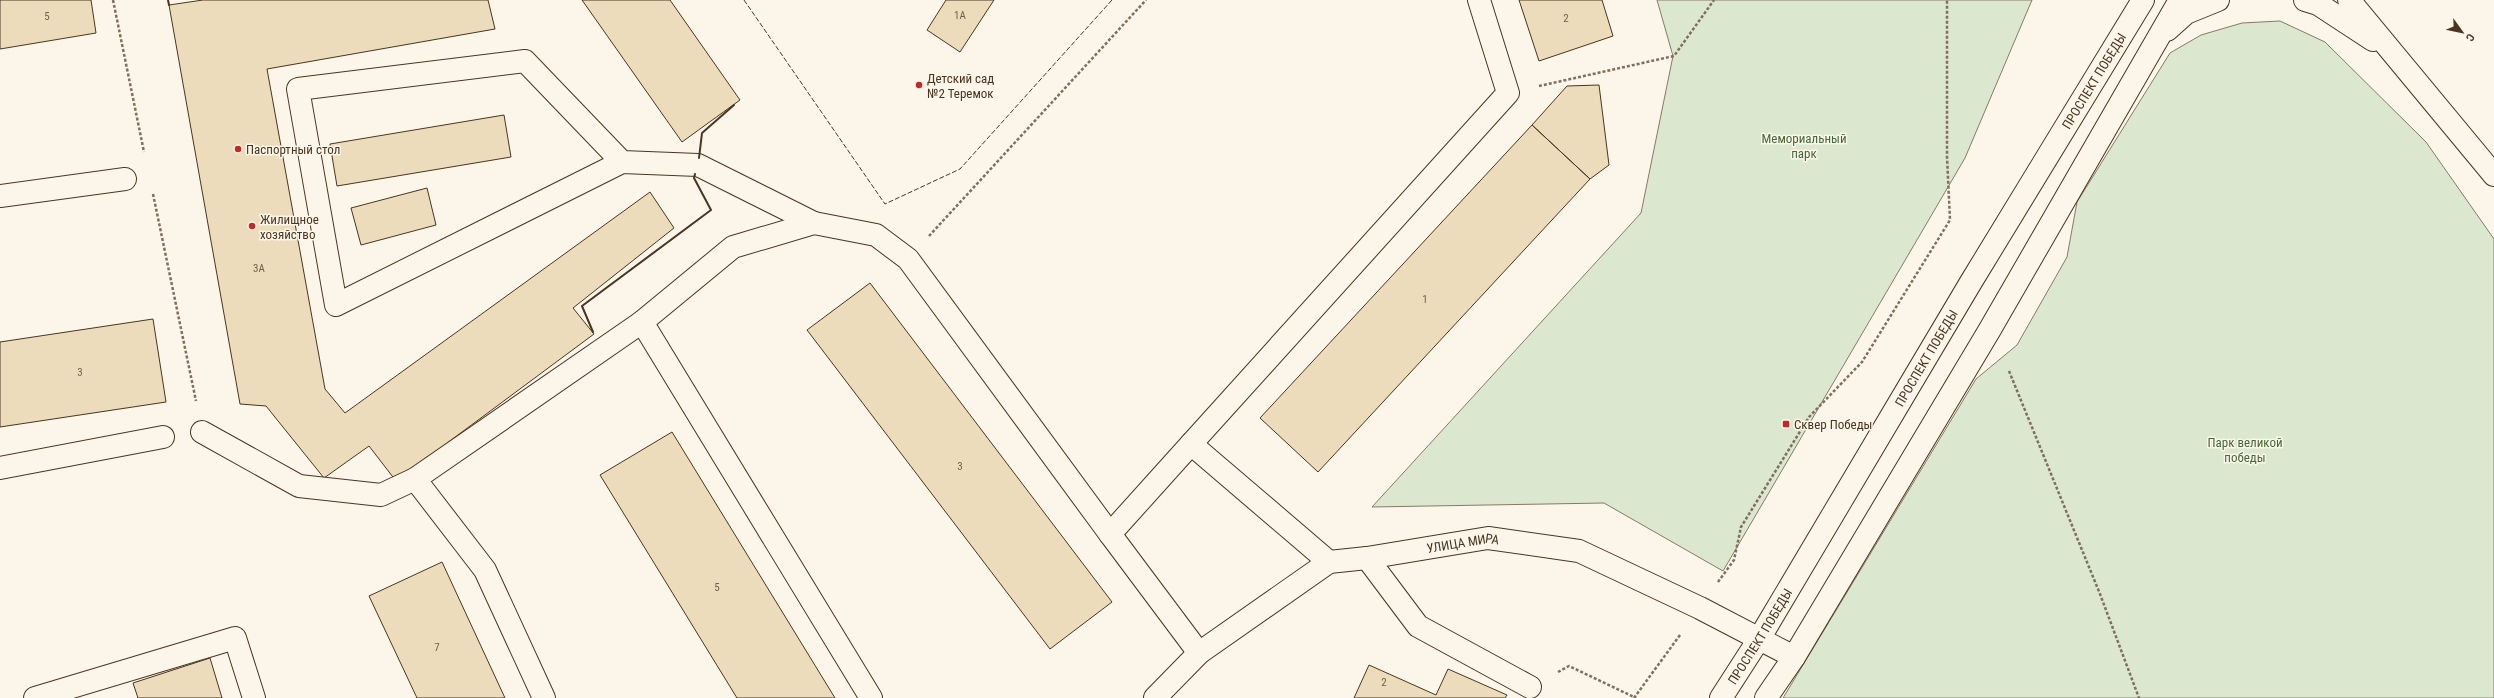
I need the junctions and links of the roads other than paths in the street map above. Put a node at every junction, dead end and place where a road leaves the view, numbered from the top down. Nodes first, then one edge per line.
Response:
1 (1479, 0) edge
2 (2143, 0) edge
3 (2180, 0) edge
4 (2218, 0) edge
5 (2305, 0) edge
6 (2349, 0) edge
7 (2157, 38) junction
8 (2388, 50) junction
9 (622, 162) junction
10 (2494, 175) edge
11 (125, 179) dead end
12 (0, 196) edge
13 (814, 223) junction
14 (642, 322) junction
15 (202, 432) road end
16 (163, 436) dead end
17 (1191, 444) junction
18 (0, 468) edge
19 (415, 478) junction
20 (1110, 534) junction
21 (1367, 558) junction
22 (1329, 562) junction
23 (1759, 639) junction
24 (1198, 652) junction
25 (1794, 657) junction
26 (1530, 687) road end
27 (35, 698) edge
28 (254, 698) edge
29 (544, 698) edge
30 (871, 698) edge
31 (1155, 698) edge
32 (1721, 698) edge
33 (1766, 698) edge

1 - 17 main road
2 - 23 main road, ПРОСПЕКТ ПОБЕДЫ
3 - 7 main road
4 - 7 main road
5 - 8 main road
6 - 8 main road
7 - 25 main road
8 - 10 main road
9 - 9 main road
9 - 13 main road
11 - 12 main road
13 - 14 main road
13 - 20 main road
14 - 19 main road
14 - 30 main road
15 - 19 main road
16 - 18 main road
17 - 20 main road
17 - 22 main road
19 - 29 main road
20 - 24 main road
21 - 22 main road, УЛИЦА МИРА
21 - 23 main road, УЛИЦА МИРА
21 - 26 main road
22 - 24 main road, УЛИЦА МИРА
23 - 25 main road, УЛИЦА МИРА
23 - 32 main road, ПРОСПЕКТ ПОБЕДЫ
24 - 31 main road, УЛИЦА МИРА
25 - 33 main road
27 - 28 main road

